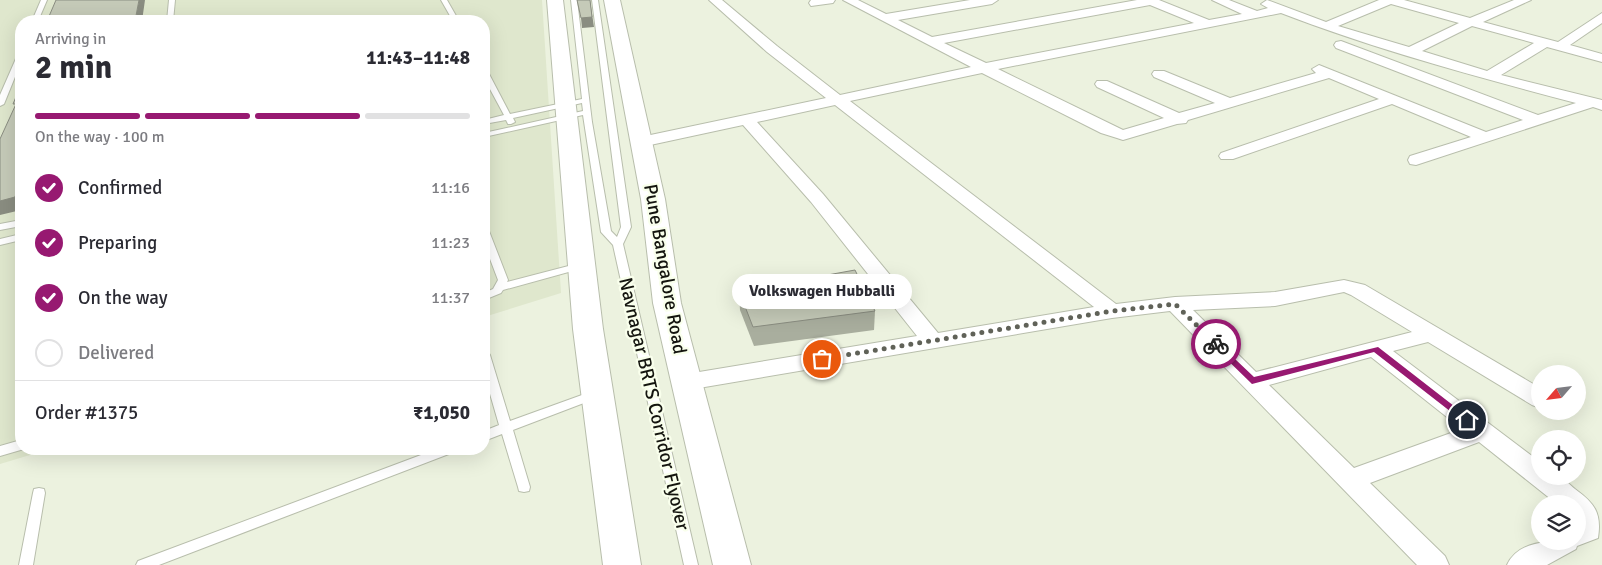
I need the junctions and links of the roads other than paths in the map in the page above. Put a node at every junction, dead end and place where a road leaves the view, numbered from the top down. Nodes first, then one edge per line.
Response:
1 (44, 0) edge
2 (172, 0) edge
3 (444, 0) edge
4 (555, 0) edge
5 (574, 0) edge
6 (595, 0) edge
7 (612, 0) edge
8 (715, 0) edge
9 (829, 0) edge
10 (849, 0) edge
11 (992, 0) edge
12 (1218, 0) edge
13 (1259, 0) edge
14 (1390, 0) edge
15 (1525, 0) edge
16 (1150, 1) edge
17 (815, 3) dead end
18 (1279, 10) junction
19 (38, 15) edge
20 (171, 15) edge
21 (453, 15) edge
22 (1257, 15) junction
23 (1602, 17) edge
24 (885, 18) junction
25 (1468, 23) junction
26 (1208, 24) junction
27 (1326, 26) junction
28 (931, 41) junction
29 (1544, 43) junction
30 (1341, 46) dead end
31 (1560, 47) junction
32 (1410, 52) junction
33 (1602, 58) edge
34 (1315, 67) dead end
35 (15, 68) edge
36 (984, 68) junction
37 (1159, 74) dead end
38 (1331, 74) junction
39 (1489, 76) junction
40 (490, 83) edge
41 (1102, 84) dead end
42 (837, 99) junction
43 (1394, 99) junction
44 (1599, 102) edge
45 (0, 104) edge
46 (1230, 104) junction
47 (576, 109) junction
48 (508, 117) junction
49 (746, 119) junction
50 (1181, 120) junction
51 (1536, 120) junction
52 (490, 121) edge
53 (514, 128) junction
54 (490, 134) edge
55 (1486, 137) junction
56 (641, 142) junction
57 (1228, 156) dead end
58 (1416, 160) dead end
59 (15, 224) edge
60 (0, 227) edge
61 (15, 238) edge
62 (0, 242) edge
63 (618, 244) junction
64 (490, 246) edge
65 (582, 265) junction
66 (501, 287) junction
67 (490, 293) edge
68 (1175, 304) junction
69 (1112, 311) junction
70 (1431, 334) junction
71 (933, 341) junction
72 (1375, 349) junction
73 (490, 376) edge
74 (1252, 380) junction
75 (687, 382) junction
76 (597, 393) junction
77 (1531, 394) edge
78 (505, 428) junction
79 (1482, 432) junction
80 (490, 434) edge
81 (15, 447) edge
82 (0, 451) edge
83 (434, 455) edge
84 (1531, 469) edge
85 (1352, 479) junction
86 (1552, 485) edge
87 (524, 487) dead end
88 (39, 493) dead end
89 (1565, 495) edge
90 (1586, 513) edge
91 (1586, 531) edge
92 (1549, 550) edge
93 (26, 565) edge
94 (143, 565) edge
95 (622, 565) edge
96 (691, 565) edge
97 (732, 565) edge
98 (1436, 565) edge
99 (1521, 565) edge

1 - 19 lane
2 - 20 lane
3 - 21 lane
4 - 47 main road
5 - 47 lane
6 - 63 lane
7 - 56 main road, Pune Bangalore Road
8 - 42 street
9 - 17 street
10 - 24 street
11 - 24 street
12 - 22 street
13 - 18 street
14 - 25 street
14 - 27 street
15 - 25 street
16 - 26 street
16 - 28 street
18 - 22 street
18 - 27 street
22 - 26 street
23 - 31 street
24 - 28 street
25 - 29 street
25 - 32 street
26 - 36 street
27 - 32 street
28 - 36 street
29 - 31 street
29 - 39 street
30 - 51 street
31 - 33 street
32 - 39 street
34 - 38 street
35 - 45 lane
36 - 42 street
36 - 50 street
37 - 46 street
38 - 43 street
38 - 46 street
39 - 44 street
40 - 48 lane
41 - 50 street
42 - 49 street
42 - 69 street
43 - 55 street
43 - 57 street
44 - 51 street
46 - 50 street
47 - 48 lane
47 - 53 lane
47 - 63 lane
47 - 65 main road
48 - 52 lane
48 - 53 lane
49 - 56 street
49 - 71 street
51 - 55 street
53 - 54 lane
55 - 58 street
56 - 75 main road, Pune Bangalore Road
59 - 60 lane
61 - 62 lane
63 - 96 lane, Navnagar BRTS Corridor Flyover
64 - 66 lane
65 - 66 lane
65 - 76 main road
66 - 67 lane
68 - 69 street
68 - 70 street
68 - 74 street
69 - 71 street
70 - 72 street
70 - 77 street
71 - 75 street
72 - 74 street
72 - 79 street
73 - 78 lane
74 - 85 street
75 - 97 main road, Pune Bangalore Road
76 - 78 lane
76 - 95 main road
78 - 80 lane
78 - 87 lane
79 - 84 street
79 - 85 street
81 - 82 lane
83 - 94 lane
85 - 98 street
86 - 89 street
88 - 93 lane
90 - 91 street
92 - 99 street

